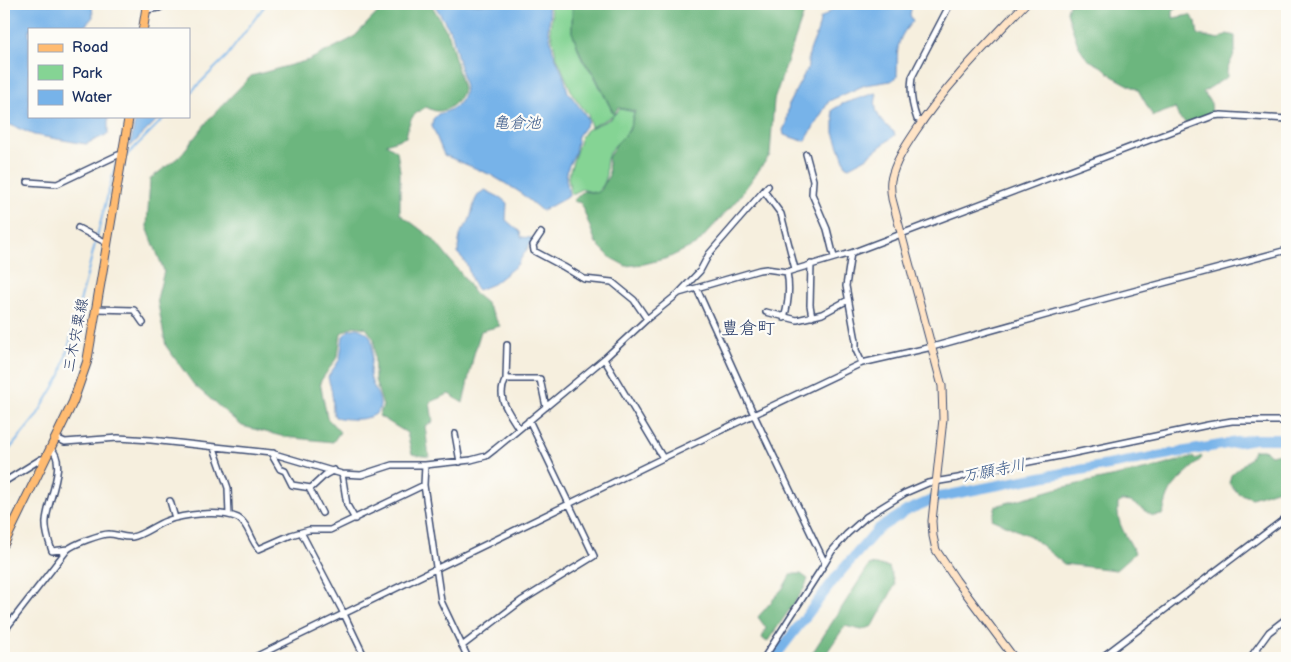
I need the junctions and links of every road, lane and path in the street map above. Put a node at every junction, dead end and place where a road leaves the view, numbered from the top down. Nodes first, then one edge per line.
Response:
1 (166, 4) edge
2 (950, 4) edge
3 (1025, 4) edge
4 (147, 7) edge
5 (143, 28) edge
6 (129, 118) edge
7 (1287, 119) edge
8 (923, 121) junction
9 (806, 154) dead end
10 (122, 155) junction
11 (28, 182) dead end
12 (78, 228) dead end
13 (541, 233) dead end
14 (901, 233) junction
15 (107, 242) junction
16 (1287, 250) edge
17 (851, 253) junction
18 (834, 257) junction
19 (811, 264) junction
20 (795, 269) junction
21 (787, 272) junction
22 (697, 289) junction
23 (679, 293) junction
24 (848, 300) junction
25 (96, 309) junction
26 (766, 312) dead end
27 (812, 316) junction
28 (784, 318) junction
29 (646, 319) junction
30 (143, 323) dead end
31 (507, 345) dead end
32 (932, 348) junction
33 (604, 359) junction
34 (862, 363) junction
35 (506, 379) junction
36 (546, 407) junction
37 (754, 415) junction
38 (529, 420) junction
39 (1287, 420) edge
40 (519, 428) junction
41 (455, 434) dead end
42 (56, 438) junction
43 (214, 448) junction
44 (51, 449) junction
45 (273, 453) junction
46 (663, 458) junction
47 (45, 460) junction
48 (460, 462) junction
49 (425, 465) junction
50 (334, 470) junction
51 (342, 474) junction
52 (4, 482) edge
53 (936, 483) junction
54 (424, 485) junction
55 (310, 488) junction
56 (170, 501) dead end
57 (569, 505) junction
58 (322, 513) dead end
59 (229, 515) junction
60 (1287, 517) edge
61 (175, 518) junction
62 (355, 519) junction
63 (302, 534) junction
64 (4, 544) edge
65 (68, 549) junction
66 (825, 563) junction
67 (437, 568) junction
68 (344, 614) junction
69 (1287, 618) edge
70 (4, 631) edge
71 (462, 646) junction
72 (1255, 651) junction
73 (252, 658) edge
74 (365, 658) edge
75 (468, 658) edge
76 (764, 658) edge
77 (1014, 658) edge
78 (1101, 658) edge
79 (1250, 658) edge
80 (1267, 658) edge

1 - 4 street
2 - 8 street
3 - 8 street
4 - 5 main road
6 - 10 main road, 三木宍粟線
7 - 14 street
8 - 14 street
9 - 18 street
10 - 11 street
10 - 15 main road, 三木宍粟線
12 - 15 street
13 - 29 street
14 - 17 street
14 - 32 street
15 - 25 main road, 三木宍粟線
16 - 32 street
17 - 18 street
17 - 24 street
18 - 19 street
19 - 20 street
19 - 27 street
20 - 21 street
20 - 23 street
21 - 22 street
21 - 28 street
22 - 23 street
22 - 37 street
23 - 29 street
24 - 27 street
24 - 34 street
25 - 30 street
25 - 42 main road, 三木宍粟線
26 - 28 street
27 - 28 street
29 - 33 street
31 - 35 street
32 - 34 street
32 - 53 street
33 - 36 street
33 - 46 street
34 - 37 street
35 - 36 street
35 - 40 street
36 - 38 street
37 - 46 street
37 - 66 street
38 - 40 street
38 - 57 street
39 - 53 street
40 - 48 street
41 - 48 street
42 - 43 street
42 - 44 main road, 三木宍粟線
43 - 45 street
43 - 59 street
44 - 47 main road, 三木宍粟線
44 - 65 street
45 - 50 street
45 - 55 street
46 - 57 street
47 - 52 street
47 - 64 main road, 三木宍粟線
48 - 49 street
49 - 51 street
49 - 54 street
50 - 51 street
50 - 55 street
51 - 62 street
53 - 66 street
53 - 77 street
54 - 62 street
54 - 67 street
55 - 58 street
56 - 61 street
57 - 67 street
57 - 71 street
59 - 61 street
59 - 63 street
60 - 78 street
61 - 65 street
62 - 63 street
63 - 68 street
65 - 70 street
66 - 76 street
67 - 68 street
67 - 71 street
68 - 73 street
68 - 74 street
69 - 72 street
71 - 75 street
72 - 79 street
72 - 80 street

